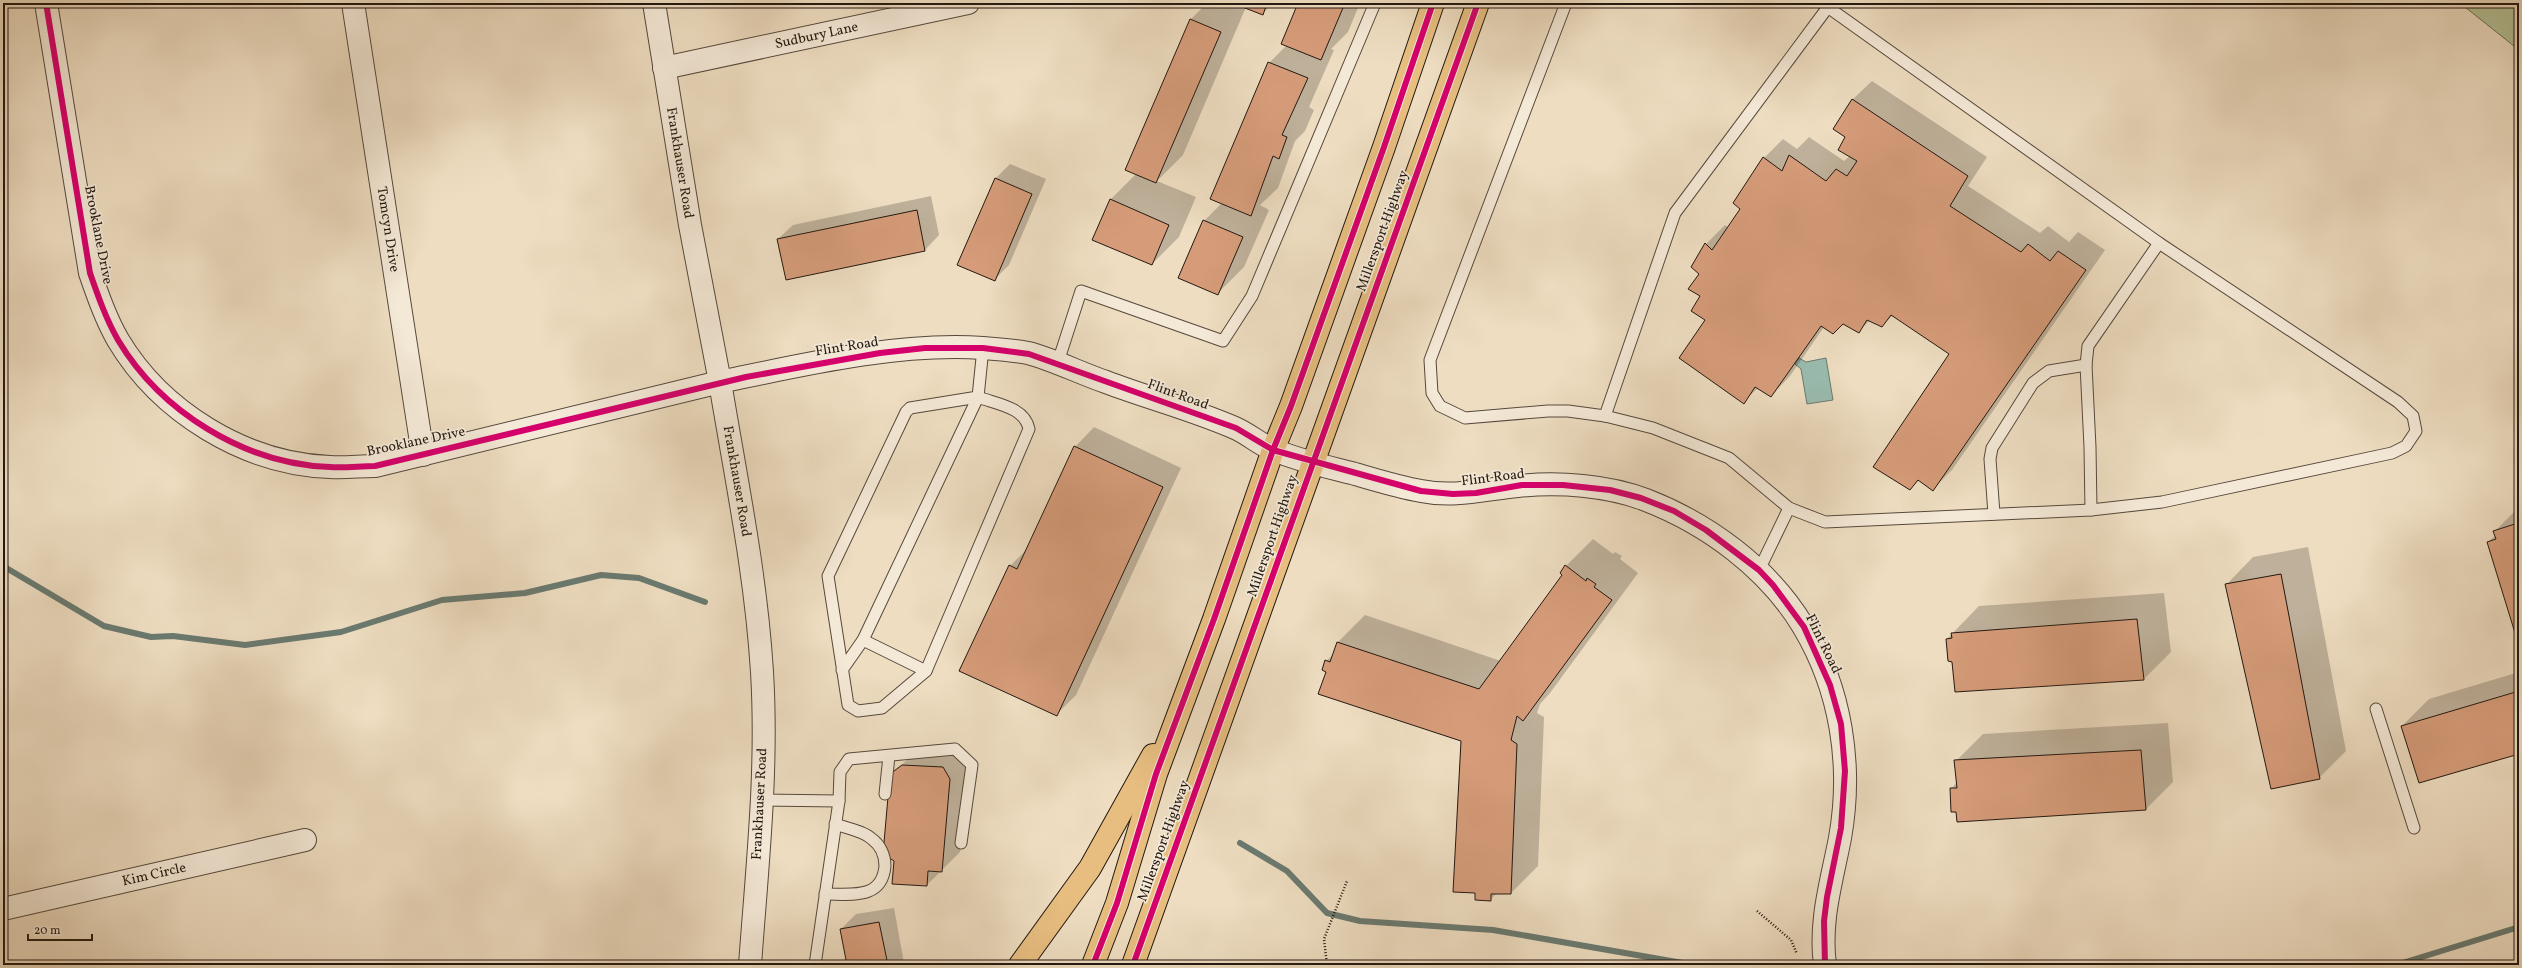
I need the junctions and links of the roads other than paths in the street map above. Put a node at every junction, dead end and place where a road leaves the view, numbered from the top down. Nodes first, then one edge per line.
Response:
1 (46, 3) edge
2 (353, 3) edge
3 (654, 3) edge
4 (968, 3) edge
5 (1376, 3) edge
6 (1433, 3) edge
7 (1478, 3) edge
8 (1566, 3) edge
9 (1825, 5) edge
10 (664, 68) junction
11 (2159, 243) junction
12 (983, 348) junction
13 (1058, 365) junction
14 (2086, 365) junction
15 (720, 382) junction
16 (978, 397) junction
17 (1605, 416) junction
18 (1273, 450) junction
19 (423, 455) junction
20 (1312, 462) junction
21 (1789, 508) junction
22 (2091, 510) junction
23 (1994, 514) junction
24 (1759, 570) junction
25 (863, 640) junction
26 (842, 670) junction
27 (926, 671) junction
28 (1180, 709) junction
29 (2376, 709) dead end
30 (889, 756) junction
31 (885, 794) dead end
32 (762, 800) junction
33 (839, 801) junction
34 (835, 824) junction
35 (2414, 828) dead end
36 (305, 840) dead end
37 (961, 843) dead end
38 (825, 894) junction
39 (3, 909) edge
40 (750, 965) edge
41 (815, 965) edge
42 (1020, 965) edge
43 (1093, 965) edge
44 (1133, 965) edge
45 (1825, 965) edge

1 - 19 street, Brooklane Drive
2 - 19 street, Tomcyn Drive
3 - 10 street, Frankhauser Road
4 - 10 street, Sudbury Lane
5 - 13 lane
6 - 18 main road, Millersport Highway
7 - 20 main road, Millersport Highway
8 - 17 lane
9 - 11 lane
9 - 17 lane
10 - 15 street, Frankhauser Road
11 - 14 lane
11 - 22 lane
12 - 13 street, Flint Road
12 - 15 street, Flint Road
12 - 16 lane
13 - 18 street, Flint Road
14 - 22 lane
14 - 23 lane
15 - 19 street, Brooklane Drive
15 - 32 street, Frankhauser Road
16 - 25 lane
16 - 26 lane
16 - 27 lane
17 - 21 lane
18 - 20 street, Flint Road
18 - 28 main road, Millersport Highway
20 - 24 street, Flint Road
20 - 44 main road, Millersport Highway
21 - 23 lane
21 - 24 lane
22 - 23 lane
24 - 45 street, Flint Road
25 - 26 lane
25 - 27 lane
26 - 27 lane
28 - 42 main road
28 - 43 main road, Millersport Highway
29 - 35 lane
30 - 31 lane
30 - 33 lane
30 - 37 lane
32 - 33 lane
32 - 40 street, Frankhauser Road
33 - 34 lane
34 - 38 lane
34 - 38 lane
36 - 39 street, Kim Circle
38 - 41 lane

